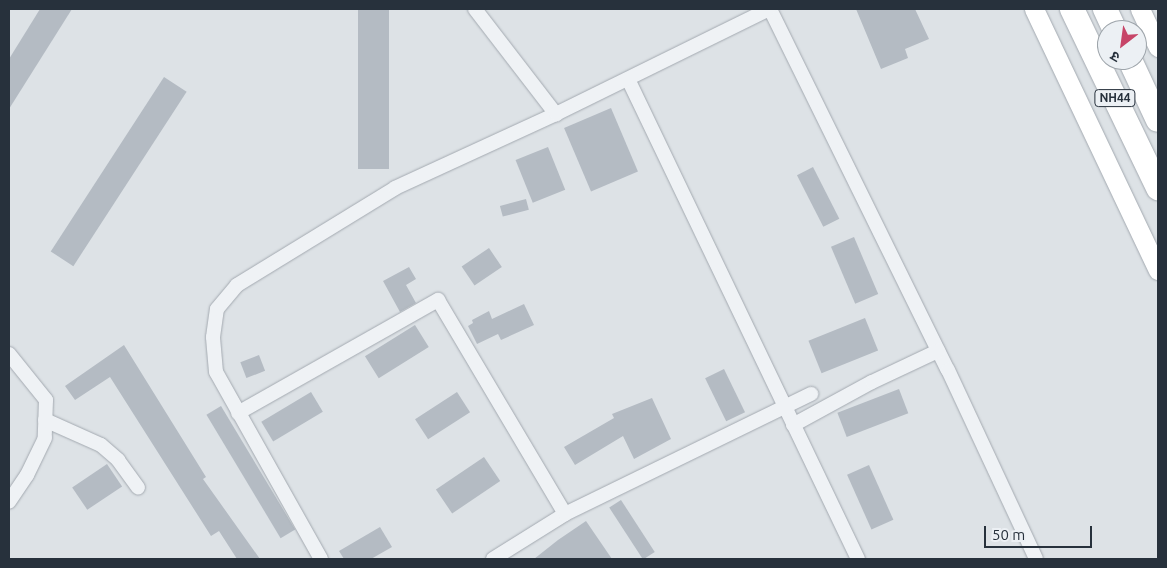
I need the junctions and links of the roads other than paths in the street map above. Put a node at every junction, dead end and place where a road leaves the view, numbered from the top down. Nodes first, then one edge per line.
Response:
1 (770, 9) edge
2 (1072, 9) edge
3 (1140, 9) edge
4 (480, 10) edge
5 (1036, 14) edge
6 (1158, 47) edge
7 (1135, 70) edge
8 (628, 79) junction
9 (556, 114) junction
10 (1158, 120) edge
11 (1158, 188) edge
12 (1158, 270) edge
13 (938, 351) junction
14 (9, 354) edge
15 (811, 394) dead end
16 (784, 407) junction
17 (238, 413) junction
18 (45, 420) junction
19 (793, 425) junction
20 (138, 488) dead end
21 (9, 502) edge
22 (565, 514) junction
23 (321, 559) edge
24 (493, 559) edge
25 (858, 559) edge
26 (1036, 559) edge

1 - 8 street
1 - 13 street
2 - 11 highway, NH44
3 - 6 street
4 - 9 street
5 - 12 street
7 - 10 highway, NH44
8 - 9 street
8 - 16 street
9 - 17 street
13 - 19 street
13 - 26 street
14 - 18 street
15 - 16 street
16 - 19 street
16 - 22 street
17 - 22 street
17 - 23 street
18 - 20 street
18 - 21 street
19 - 25 street
22 - 24 street

